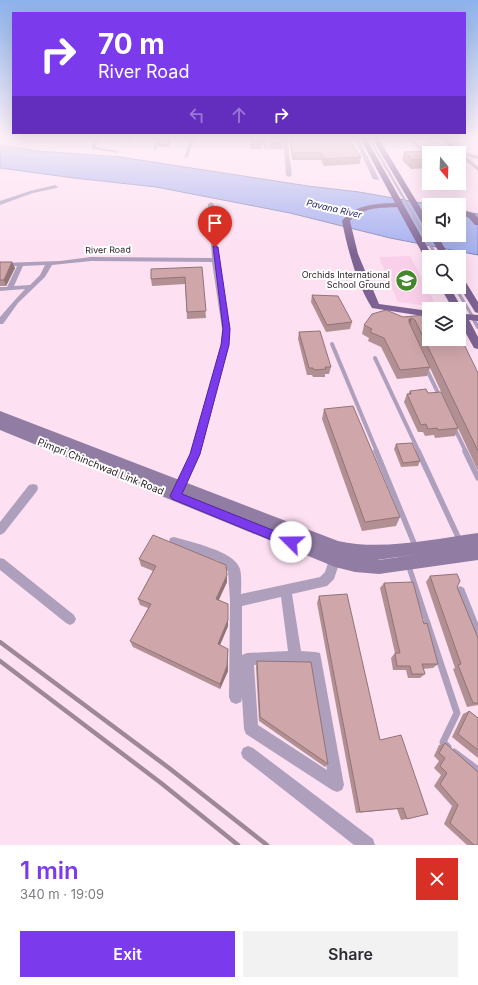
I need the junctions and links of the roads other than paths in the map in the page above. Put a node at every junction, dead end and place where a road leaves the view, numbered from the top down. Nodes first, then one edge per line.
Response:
1 (374, 175) edge
2 (384, 175) edge
3 (390, 175) edge
4 (399, 175) edge
5 (376, 180) dead end
6 (55, 187) dead end
7 (0, 203) edge
8 (211, 204) dead end
9 (400, 205) junction
10 (422, 213) edge
11 (466, 213) edge
12 (478, 223) edge
13 (425, 250) edge
14 (433, 250) edge
15 (216, 260) junction
16 (50, 263) junction
17 (21, 264) junction
18 (0, 265) edge
19 (32, 287) junction
20 (0, 289) edge
21 (8, 289) junction
22 (466, 290) edge
23 (459, 294) edge
24 (478, 310) edge
25 (422, 313) edge
26 (466, 317) edge
27 (478, 318) edge
28 (0, 322) edge
29 (466, 325) edge
30 (478, 327) edge
31 (332, 344) dead end
32 (478, 346) edge
33 (375, 358) dead end
34 (425, 365) edge
35 (442, 401) edge
36 (0, 415) edge
37 (452, 422) edge
38 (0, 425) edge
39 (478, 478) edge
40 (34, 488) dead end
41 (178, 491) junction
42 (0, 530) edge
43 (478, 540) edge
44 (174, 542) edge
45 (461, 542) junction
46 (416, 548) junction
47 (478, 553) edge
48 (336, 554) junction
49 (0, 563) edge
50 (407, 563) junction
51 (286, 590) junction
52 (460, 592) edge
53 (236, 601) junction
54 (70, 619) dead end
55 (478, 639) edge
56 (295, 658) junction
57 (236, 697) dead end
58 (248, 753) dead end
59 (478, 770) edge
60 (367, 845) edge

1 - 5 street
2 - 9 main road
3 - 14 lane
4 - 10 main road
6 - 7 street
8 - 15 street
9 - 13 main road
9 - 25 main road
11 - 12 main road
15 - 16 street, River Road
15 - 41 street
16 - 17 street, River Road
16 - 19 street
17 - 18 street, River Road
17 - 21 street
19 - 21 street
19 - 28 street
20 - 21 street
22 - 24 main road
23 - 30 lane
26 - 27 main road
29 - 32 main road
31 - 46 lane
33 - 45 lane
34 - 35 lane
36 - 41 main road, Pimpri Chinchwad Link Road
37 - 39 lane
38 - 41 main road, Pimpri Chinchwad Link Road
40 - 42 street
41 - 48 main road, Pimpri Chinchwad Link Road
43 - 45 main road, Pimpri Chinchwad Link Road
44 - 53 street
45 - 46 main road, Pimpri Chinchwad Link Road
46 - 48 main road, Pimpri Chinchwad Link Road
47 - 50 main road, Pimpri Chinchwad Link Road
48 - 50 main road, Pimpri Chinchwad Link Road
48 - 51 street
49 - 54 street
50 - 59 lane
51 - 53 street
51 - 56 street
52 - 55 street
53 - 57 street
56 - 56 street
58 - 60 street

